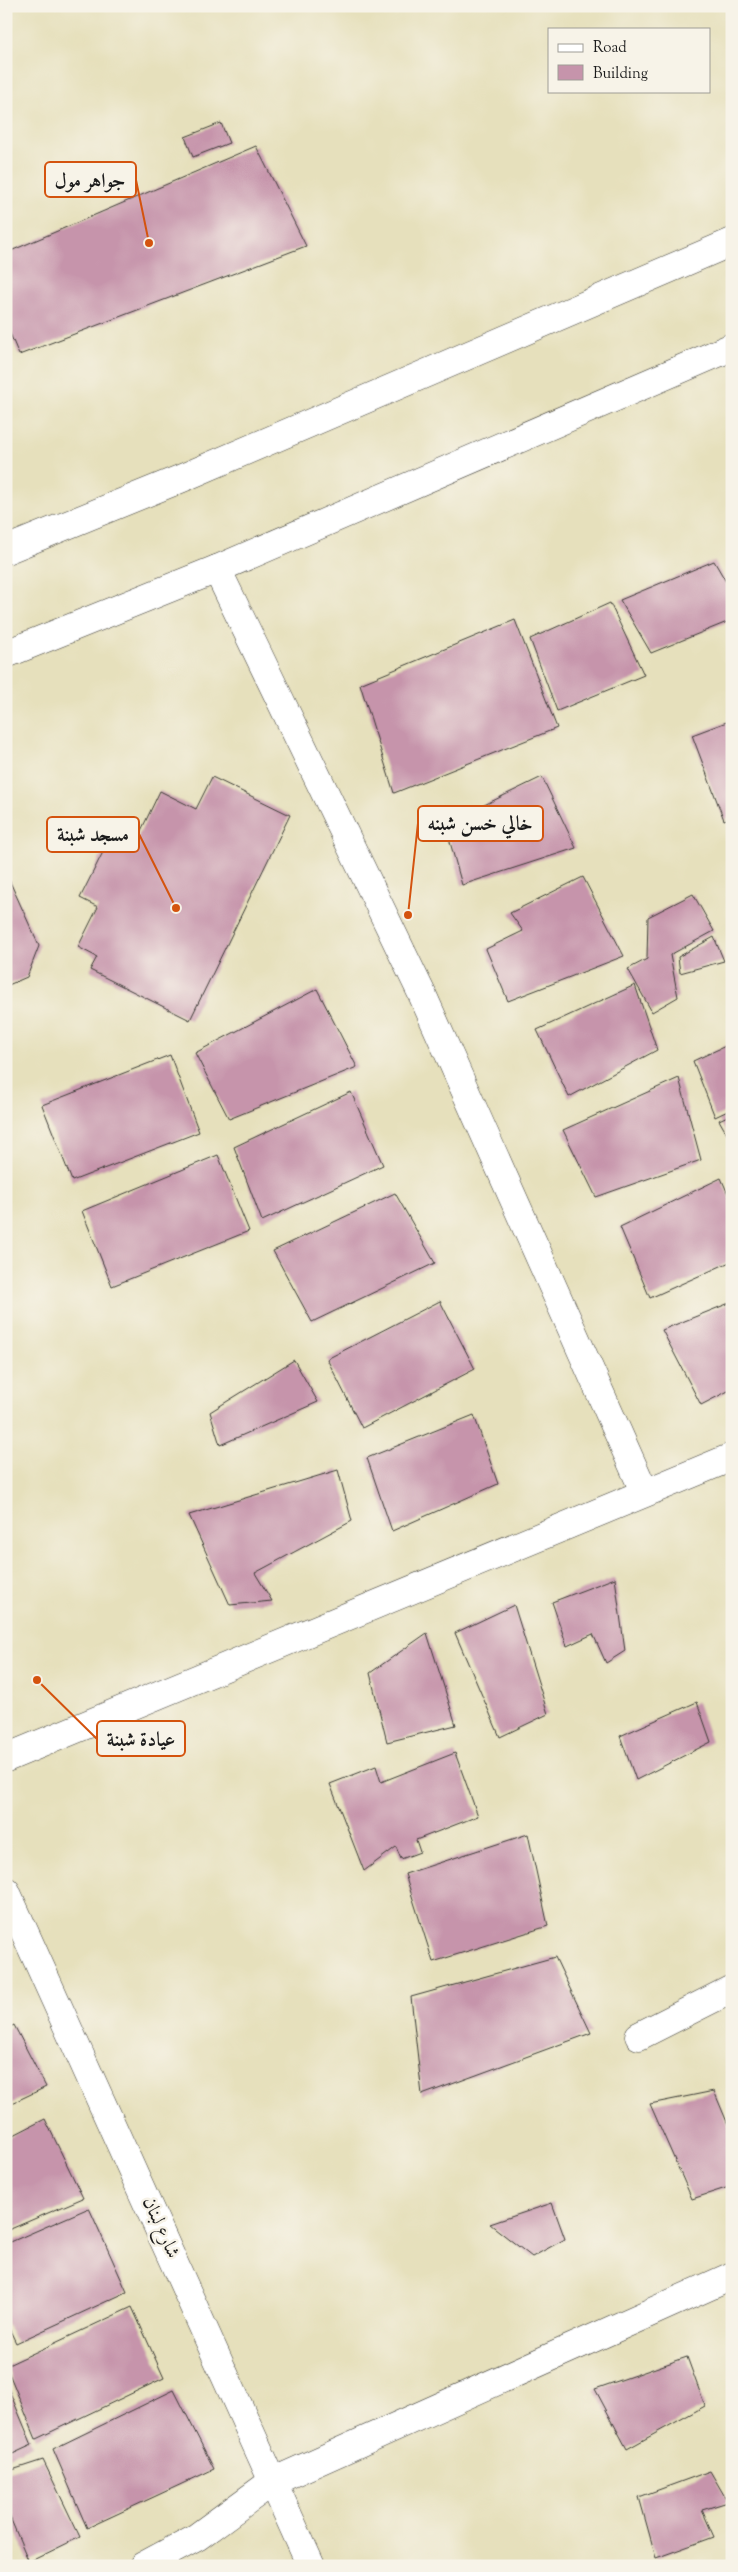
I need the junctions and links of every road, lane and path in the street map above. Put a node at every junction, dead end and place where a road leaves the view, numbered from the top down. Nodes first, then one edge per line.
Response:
1 (732, 242) edge
2 (732, 347) edge
3 (7, 549) edge
4 (217, 569) junction
5 (6, 654) edge
6 (732, 1457) edge
7 (644, 1492) junction
8 (6, 1758) edge
9 (6, 1891) edge
10 (732, 1989) edge
11 (639, 2036) dead end
12 (732, 2276) edge
13 (272, 2482) junction
14 (143, 2566) edge
15 (311, 2566) edge

1 - 3 street
2 - 4 street
4 - 5 street
4 - 7 street
6 - 7 street
7 - 8 street
9 - 13 street, شارع لبنان
10 - 11 street
12 - 13 street
13 - 14 street
13 - 15 street, شارع لبنان

